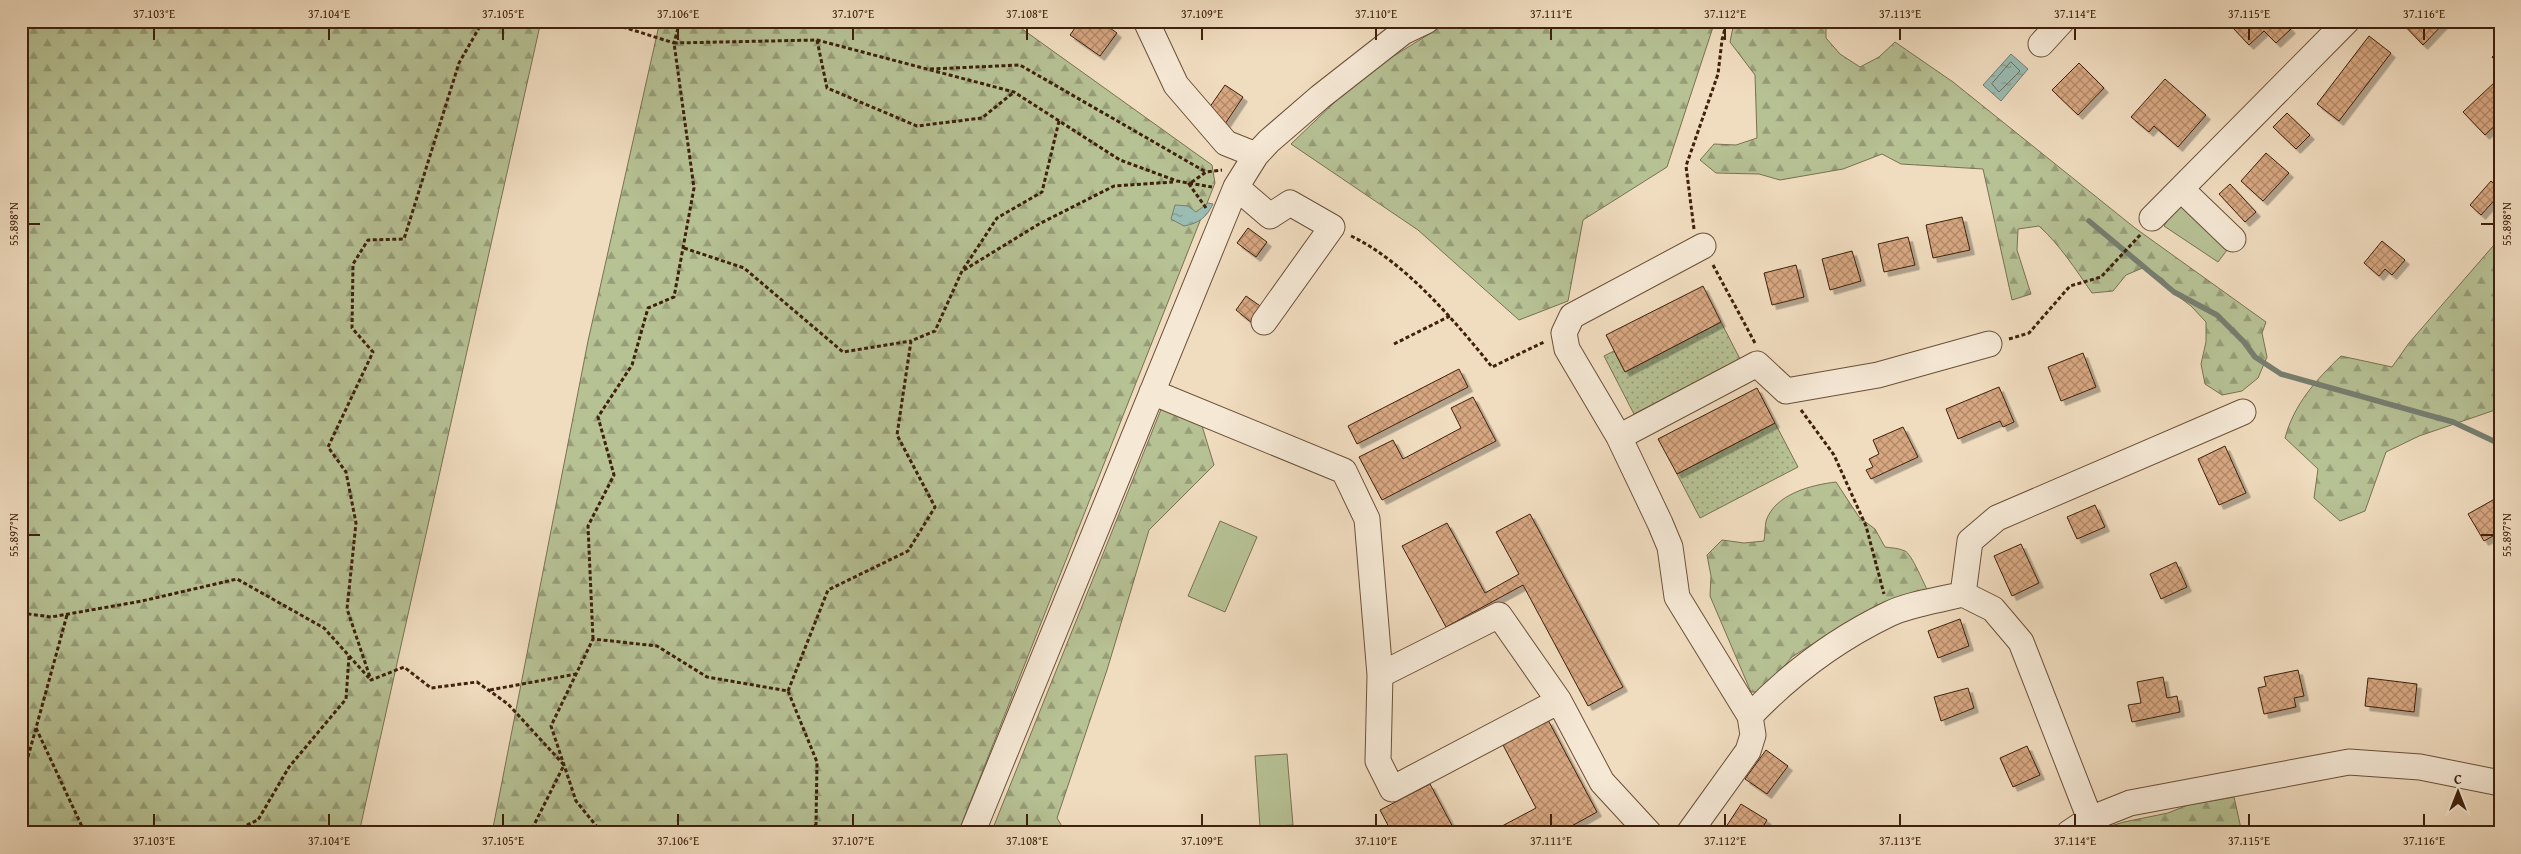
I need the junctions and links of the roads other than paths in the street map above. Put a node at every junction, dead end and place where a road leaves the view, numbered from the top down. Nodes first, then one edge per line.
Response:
1 (1146, 21) edge
2 (1426, 21) edge
3 (2062, 21) edge
4 (2347, 21) edge
5 (2041, 44) dead end
6 (1256, 155) junction
7 (1236, 187) junction
8 (2181, 188) junction
9 (2152, 218) road end
10 (2233, 238) dead end
11 (1703, 246) road end
12 (1264, 322) dead end
13 (1989, 344) road end
14 (1152, 392) junction
15 (2243, 412) dead end
16 (1619, 437) junction
17 (1963, 594) junction
18 (1380, 675) junction
19 (1559, 701) junction
20 (1750, 716) junction
21 (2500, 784) edge
22 (2090, 819) junction
23 (972, 833) edge
24 (1649, 833) edge
25 (1689, 833) edge
26 (2069, 833) edge

1 - 6 street
2 - 6 street
3 - 5 street
4 - 8 street
6 - 7 street
7 - 12 street
7 - 14 street
8 - 9 street
8 - 10 street
11 - 16 street
13 - 16 street
14 - 18 street
14 - 23 street
15 - 17 street
16 - 20 street
17 - 20 street
17 - 22 street
18 - 19 street
18 - 19 street
19 - 24 street
20 - 25 street
21 - 22 street
22 - 26 street

